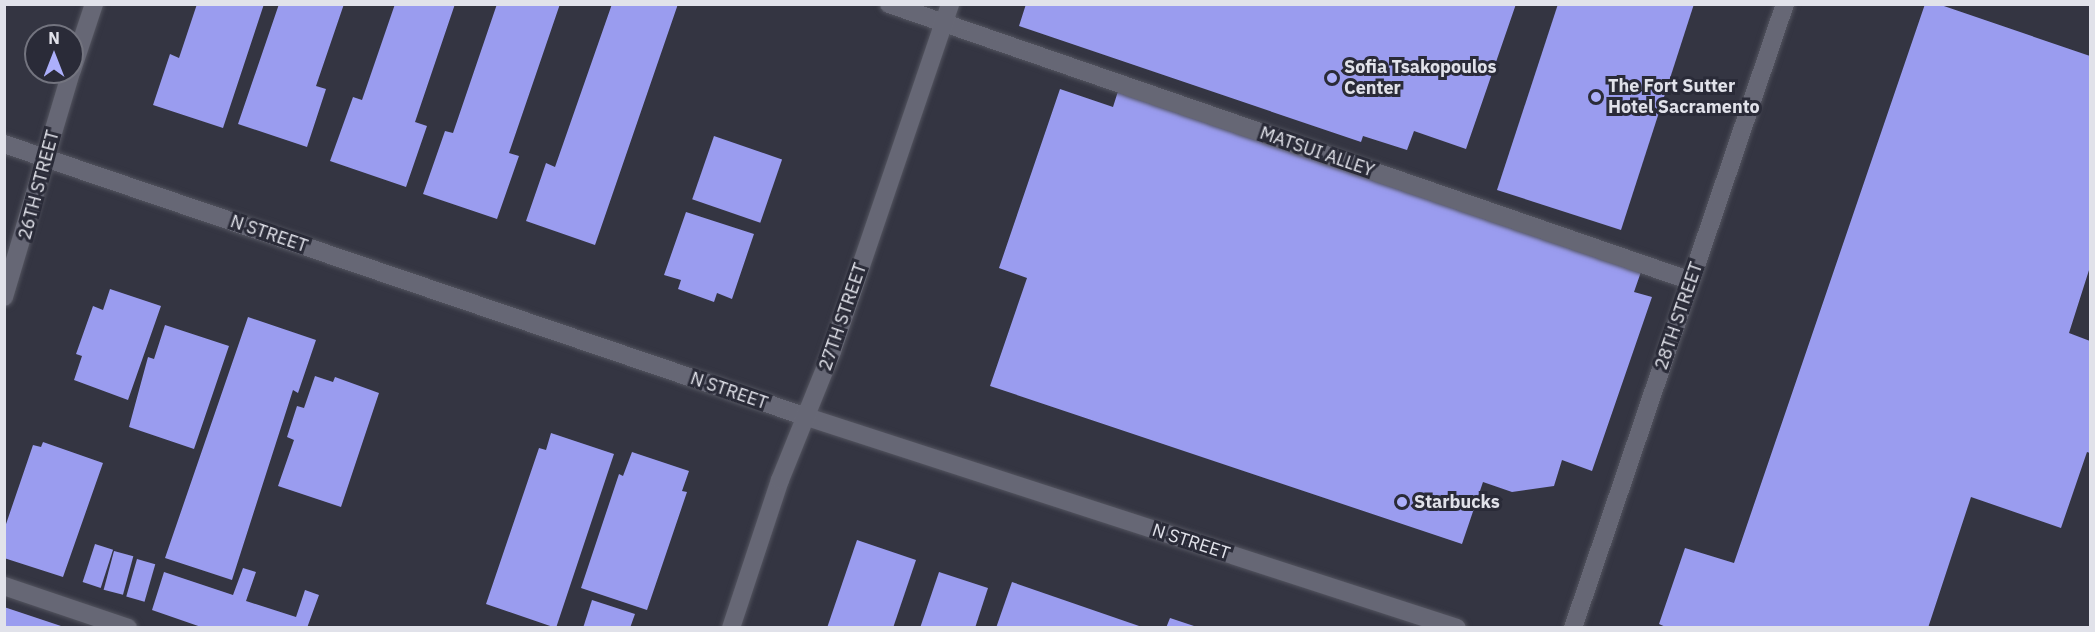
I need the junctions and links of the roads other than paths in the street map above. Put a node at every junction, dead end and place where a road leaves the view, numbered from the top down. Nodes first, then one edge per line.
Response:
1 (94, 4) edge
2 (889, 4) edge
3 (950, 4) edge
4 (1785, 4) edge
5 (944, 23) junction
6 (84, 34) edge
7 (68, 84) edge
8 (4, 144) edge
9 (45, 159) junction
10 (1691, 281) junction
11 (4, 297) edge
12 (807, 417) junction
13 (4, 586) edge
14 (128, 627) edge
15 (731, 627) edge
16 (1457, 627) edge
17 (1573, 627) edge

1 - 6 street, 26TH STREET
2 - 5 street, MATSUI ALLEY
3 - 5 street, 27TH STREET
4 - 10 street, 28TH STREET
5 - 10 street, MATSUI ALLEY
5 - 12 street, 27TH STREET
7 - 9 street, 26TH STREET
8 - 9 street, N STREET
9 - 11 street, 26TH STREET
9 - 12 street, N STREET
10 - 17 street, 28TH STREET
12 - 15 street, 27TH STREET
12 - 16 street, N STREET
13 - 14 street

